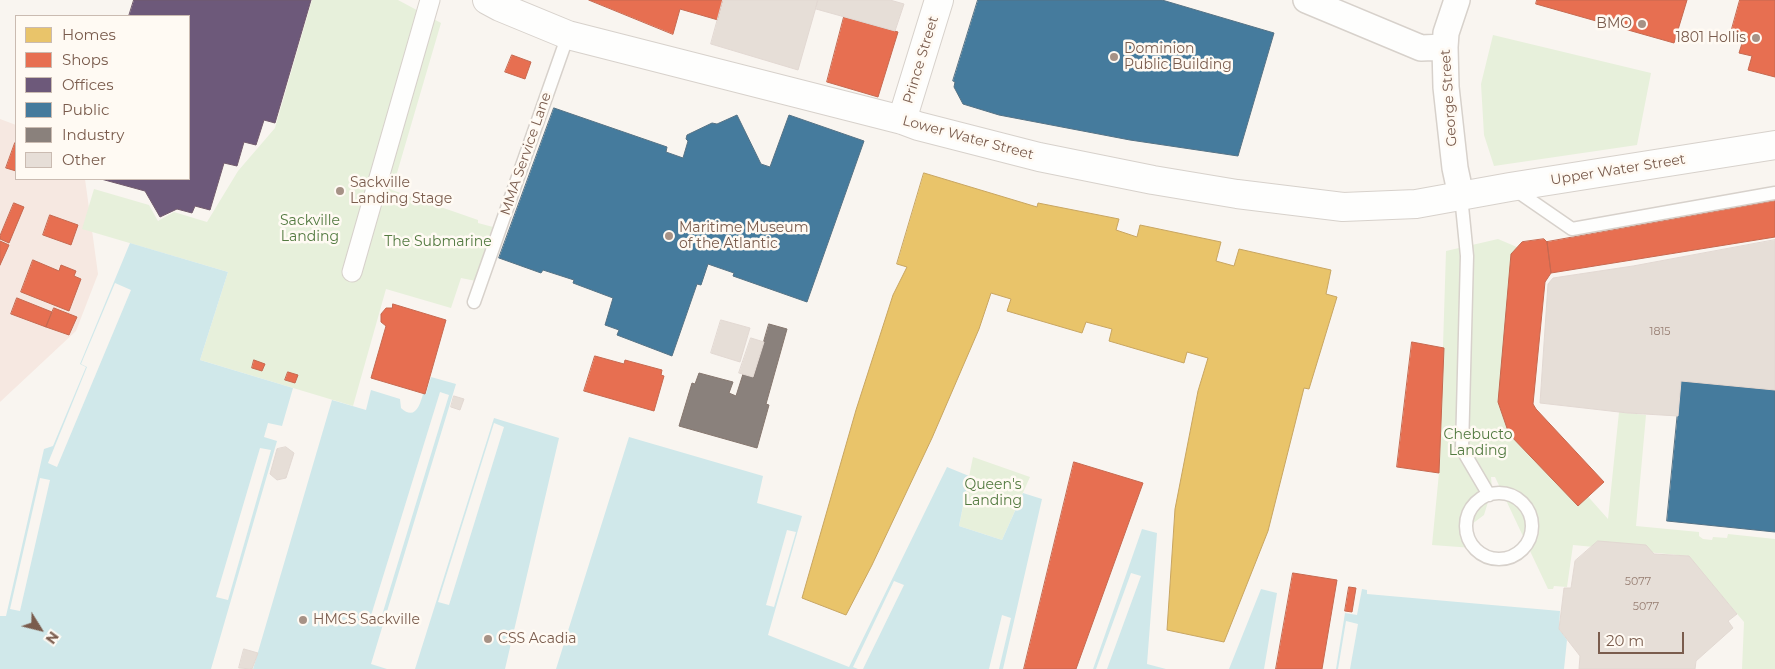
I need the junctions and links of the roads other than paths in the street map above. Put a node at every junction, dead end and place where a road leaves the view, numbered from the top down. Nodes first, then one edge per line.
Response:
1 (430, 0) edge
2 (487, 0) edge
3 (939, 0) edge
4 (1306, 0) edge
5 (1457, 0) edge
6 (568, 35) junction
7 (1444, 47) junction
8 (902, 120) junction
9 (1775, 145) edge
10 (1510, 187) junction
11 (1775, 193) edge
12 (1461, 196) junction
13 (352, 272) dead end
14 (474, 302) dead end
15 (1489, 495) junction

1 - 13 street
2 - 6 street, Lower Water Street
3 - 8 street, Prince Street
4 - 7 street
5 - 7 street, George Street
6 - 8 street, Lower Water Street
6 - 14 lane, MMA Service Lane
7 - 12 street, George Street
8 - 12 street, Lower Water Street
9 - 10 street, Upper Water Street
10 - 11 lane
10 - 12 street, Upper Water Street
12 - 15 lane
15 - 15 lane

